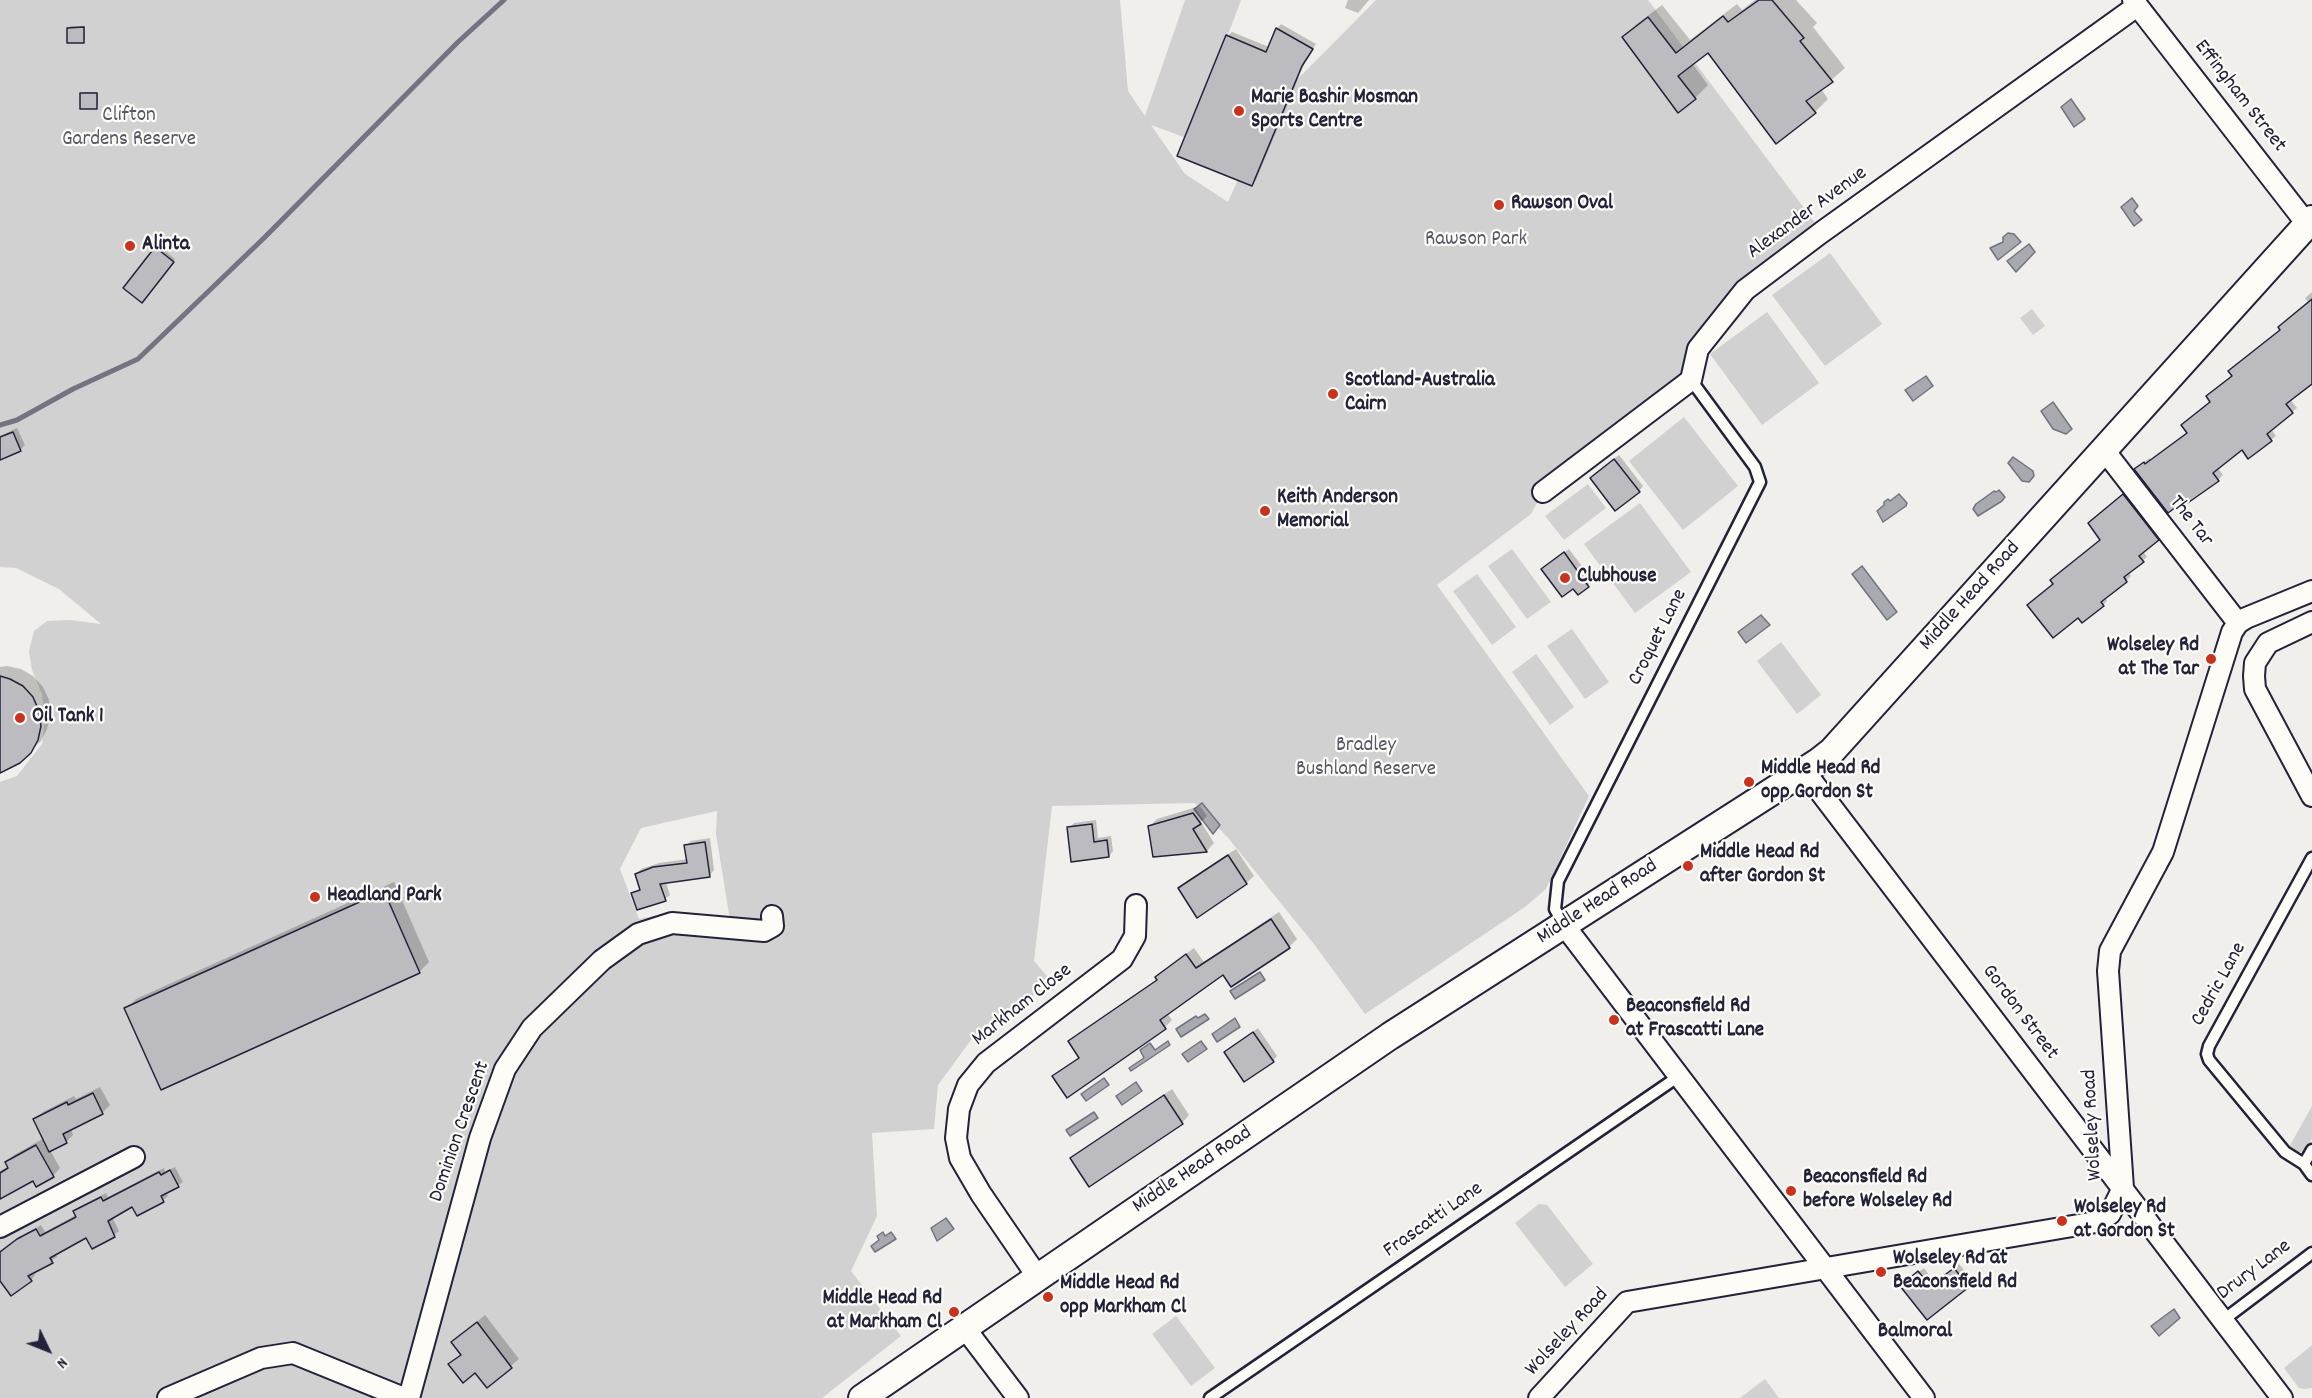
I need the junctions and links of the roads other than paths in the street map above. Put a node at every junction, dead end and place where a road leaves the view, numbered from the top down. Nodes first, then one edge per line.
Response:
1 (2135, 3) edge
2 (2310, 222) edge
3 (1690, 380) junction
4 (2104, 450) junction
5 (1543, 492) dead end
6 (2312, 591) edge
7 (2312, 622) edge
8 (2238, 623) junction
9 (1805, 772) junction
10 (2312, 796) edge
11 (2312, 858) edge
12 (1136, 905) dead end
13 (772, 916) dead end
14 (1564, 925) junction
15 (1679, 1076) junction
16 (2312, 1150) edge
17 (134, 1157) dead end
18 (2304, 1164) junction
19 (2312, 1175) edge
20 (2123, 1188) junction
21 (0, 1227) edge
22 (2312, 1253) edge
23 (1825, 1268) junction
24 (1037, 1276) junction
25 (2222, 1321) junction
26 (964, 1327) junction
27 (168, 1398) edge
28 (404, 1398) edge
29 (409, 1398) edge
30 (862, 1398) edge
31 (1018, 1398) edge
32 (1210, 1398) edge
33 (1539, 1398) edge
34 (1924, 1398) edge
35 (2282, 1398) edge

1 - 2 street, Effingham Street
1 - 3 street, Alexander Avenue
2 - 4 street, Middle Head Road
3 - 5 street
3 - 14 lane, Croquet Lane
4 - 8 street, The Tar
4 - 9 street, Middle Head Road
6 - 8 street
7 - 10 street
8 - 20 street, Wolseley Road
9 - 14 street, Middle Head Road
9 - 20 street, Gordon Street
11 - 18 lane, Cedric Lane
12 - 24 street, Markham Close
13 - 29 street, Dominion Crescent
14 - 15 street
14 - 24 street, Middle Head Road
15 - 23 street
15 - 32 lane, Frascatti Lane
16 - 18 lane
17 - 21 street
18 - 19 lane, Cedric Lane
20 - 23 street, Wolseley Road
20 - 25 street, Gordon Street
22 - 25 lane, Drury Lane
23 - 33 street, Wolseley Road
23 - 34 street
24 - 26 street, Middle Head Road
25 - 35 street, Gordon Street
26 - 30 street, Middle Head Road
26 - 31 street
27 - 28 street

